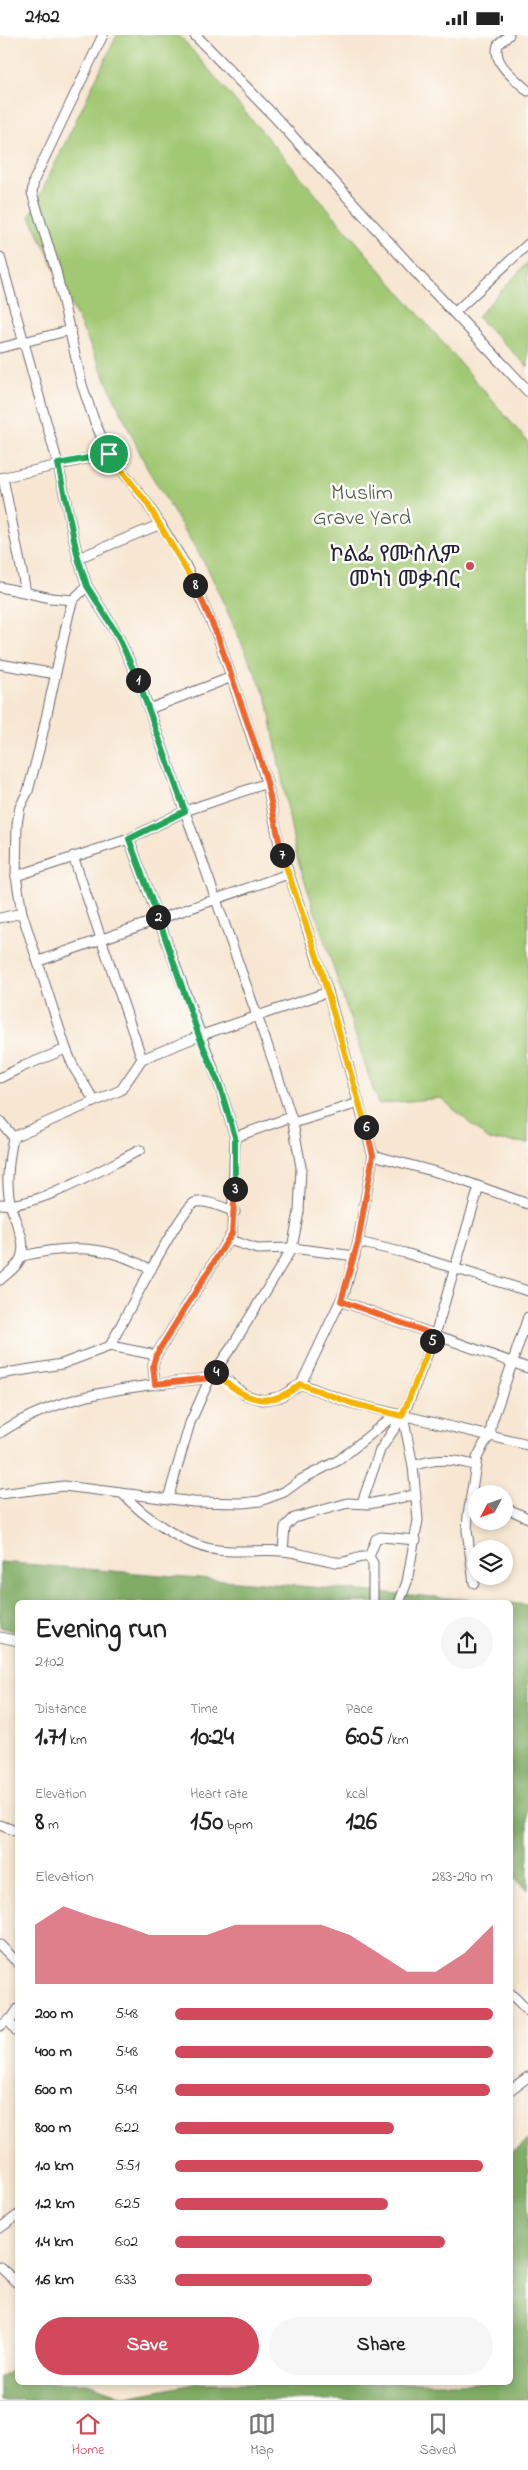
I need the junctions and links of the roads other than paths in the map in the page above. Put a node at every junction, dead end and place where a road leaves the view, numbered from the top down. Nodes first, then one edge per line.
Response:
1 (103, 35) edge
2 (509, 35) edge
3 (201, 37) edge
4 (528, 91) edge
5 (528, 244) edge
6 (0, 257) edge
7 (454, 313) junction
8 (71, 330) junction
9 (24, 342) junction
10 (0, 348) edge
11 (528, 391) edge
12 (109, 454) junction
13 (58, 464) junction
14 (2, 478) edge
15 (161, 524) junction
16 (78, 558) junction
17 (87, 586) junction
18 (0, 587) edge
19 (26, 592) junction
20 (73, 600) junction
21 (0, 664) edge
22 (55, 674) junction
23 (232, 677) junction
24 (149, 709) junction
25 (267, 783) junction
26 (185, 811) junction
27 (129, 839) junction
28 (73, 856) junction
29 (288, 874) junction
30 (16, 876) junction
31 (216, 899) junction
32 (22, 913) junction
33 (0, 918) edge
34 (158, 919) junction
35 (100, 939) junction
36 (39, 961) junction
37 (328, 992) junction
38 (256, 1016) junction
39 (199, 1036) junction
40 (66, 1049) junction
41 (142, 1059) junction
42 (0, 1078) edge
43 (94, 1100) junction
44 (359, 1103) junction
45 (292, 1120) junction
46 (0, 1121) edge
47 (13, 1137) junction
48 (235, 1137) junction
49 (140, 1150) dead end
50 (373, 1155) junction
51 (479, 1187) junction
52 (0, 1204) edge
53 (528, 1204) edge
54 (10, 1205) junction
55 (235, 1211) junction
56 (229, 1240) junction
57 (358, 1242) junction
58 (292, 1248) junction
59 (22, 1256) junction
60 (355, 1256) junction
61 (455, 1269) junction
62 (152, 1270) junction
63 (0, 1281) edge
64 (528, 1291) edge
65 (341, 1301) junction
66 (528, 1317) edge
67 (435, 1335) junction
68 (110, 1346) junction
69 (156, 1355) junction
70 (512, 1363) junction
71 (528, 1368) edge
72 (0, 1374) edge
73 (212, 1374) junction
74 (155, 1384) junction
75 (300, 1384) junction
76 (402, 1416) junction
77 (0, 1433) edge
78 (490, 1436) junction
79 (528, 1445) edge
80 (412, 1466) junction
81 (476, 1466) junction
82 (475, 1485) edge
83 (0, 1494) edge
84 (123, 1495) junction
85 (414, 1495) junction
86 (168, 1499) junction
87 (362, 1503) junction
88 (513, 1511) edge
89 (528, 1518) edge
90 (468, 1526) edge
91 (416, 1540) junction
92 (468, 1540) edge
93 (283, 1551) junction
94 (370, 1557) junction
95 (373, 1600) edge
96 (400, 1600) edge
97 (0, 1637) edge
98 (15, 1640) edge
99 (0, 1825) edge
100 (15, 1831) edge
101 (0, 1945) edge
102 (15, 1955) edge
103 (513, 1996) edge
104 (528, 2011) edge
105 (15, 2012) edge
106 (8, 2020) junction
107 (0, 2026) edge
108 (15, 2029) edge
109 (528, 2077) edge
110 (513, 2088) edge
111 (15, 2217) edge
112 (0, 2228) edge
113 (0, 2267) edge
114 (15, 2281) edge

1 - 8 street
2 - 4 street
3 - 7 street
5 - 7 street
6 - 9 street
7 - 11 street
8 - 9 street
8 - 12 street
9 - 10 street
9 - 13 street
12 - 13 street
12 - 15 street
13 - 14 street
13 - 16 street
14 - 19 street
15 - 16 street
15 - 23 street
16 - 17 street
17 - 20 street
17 - 24 street
18 - 19 street
19 - 20 street
20 - 22 street
21 - 22 street
22 - 30 street
23 - 24 street
23 - 25 street
24 - 26 street
25 - 26 street
25 - 29 street
26 - 27 street
26 - 31 street
27 - 28 street
27 - 34 street
28 - 30 street
28 - 35 street
29 - 31 street
29 - 37 street
30 - 32 street
31 - 34 street
31 - 38 street
32 - 33 street
32 - 36 street
34 - 35 street
34 - 39 street
35 - 36 street
35 - 41 street
36 - 40 street
37 - 38 street
37 - 44 street
38 - 39 street
38 - 45 street
39 - 41 street
39 - 48 street
40 - 42 street
40 - 43 street
41 - 43 street
43 - 47 street
44 - 45 street
44 - 50 street
45 - 48 street
45 - 58 street
46 - 47 street
47 - 54 street
48 - 55 street
49 - 54 street
50 - 51 street
50 - 57 street
51 - 53 street
51 - 61 street
52 - 54 street
54 - 59 street
55 - 56 street
55 - 62 street
56 - 58 street
56 - 69 street
57 - 60 street
57 - 61 street
58 - 60 street
58 - 73 street
59 - 62 street
59 - 63 street
60 - 65 street
61 - 64 street
61 - 67 street
62 - 68 street
65 - 67 street
65 - 75 street
66 - 70 street
67 - 70 street
67 - 76 street
68 - 69 street
68 - 72 street
69 - 74 street
70 - 71 street
70 - 78 street
73 - 74 street
73 - 75 street
73 - 86 street
74 - 77 street
75 - 76 street
76 - 78 street
76 - 80 street
76 - 86 street
76 - 87 street
78 - 79 street
78 - 81 street
80 - 81 street
80 - 85 street
81 - 82 street
83 - 84 street
84 - 86 street
84 - 93 street
85 - 87 street
85 - 91 street
87 - 93 street
88 - 89 street
90 - 92 street
91 - 94 street
91 - 96 street
93 - 94 street
94 - 95 street
97 - 98 street
99 - 100 street
101 - 102 street
103 - 104 street
105 - 106 street
106 - 107 street
106 - 108 street
109 - 110 street
111 - 112 street
113 - 114 street

